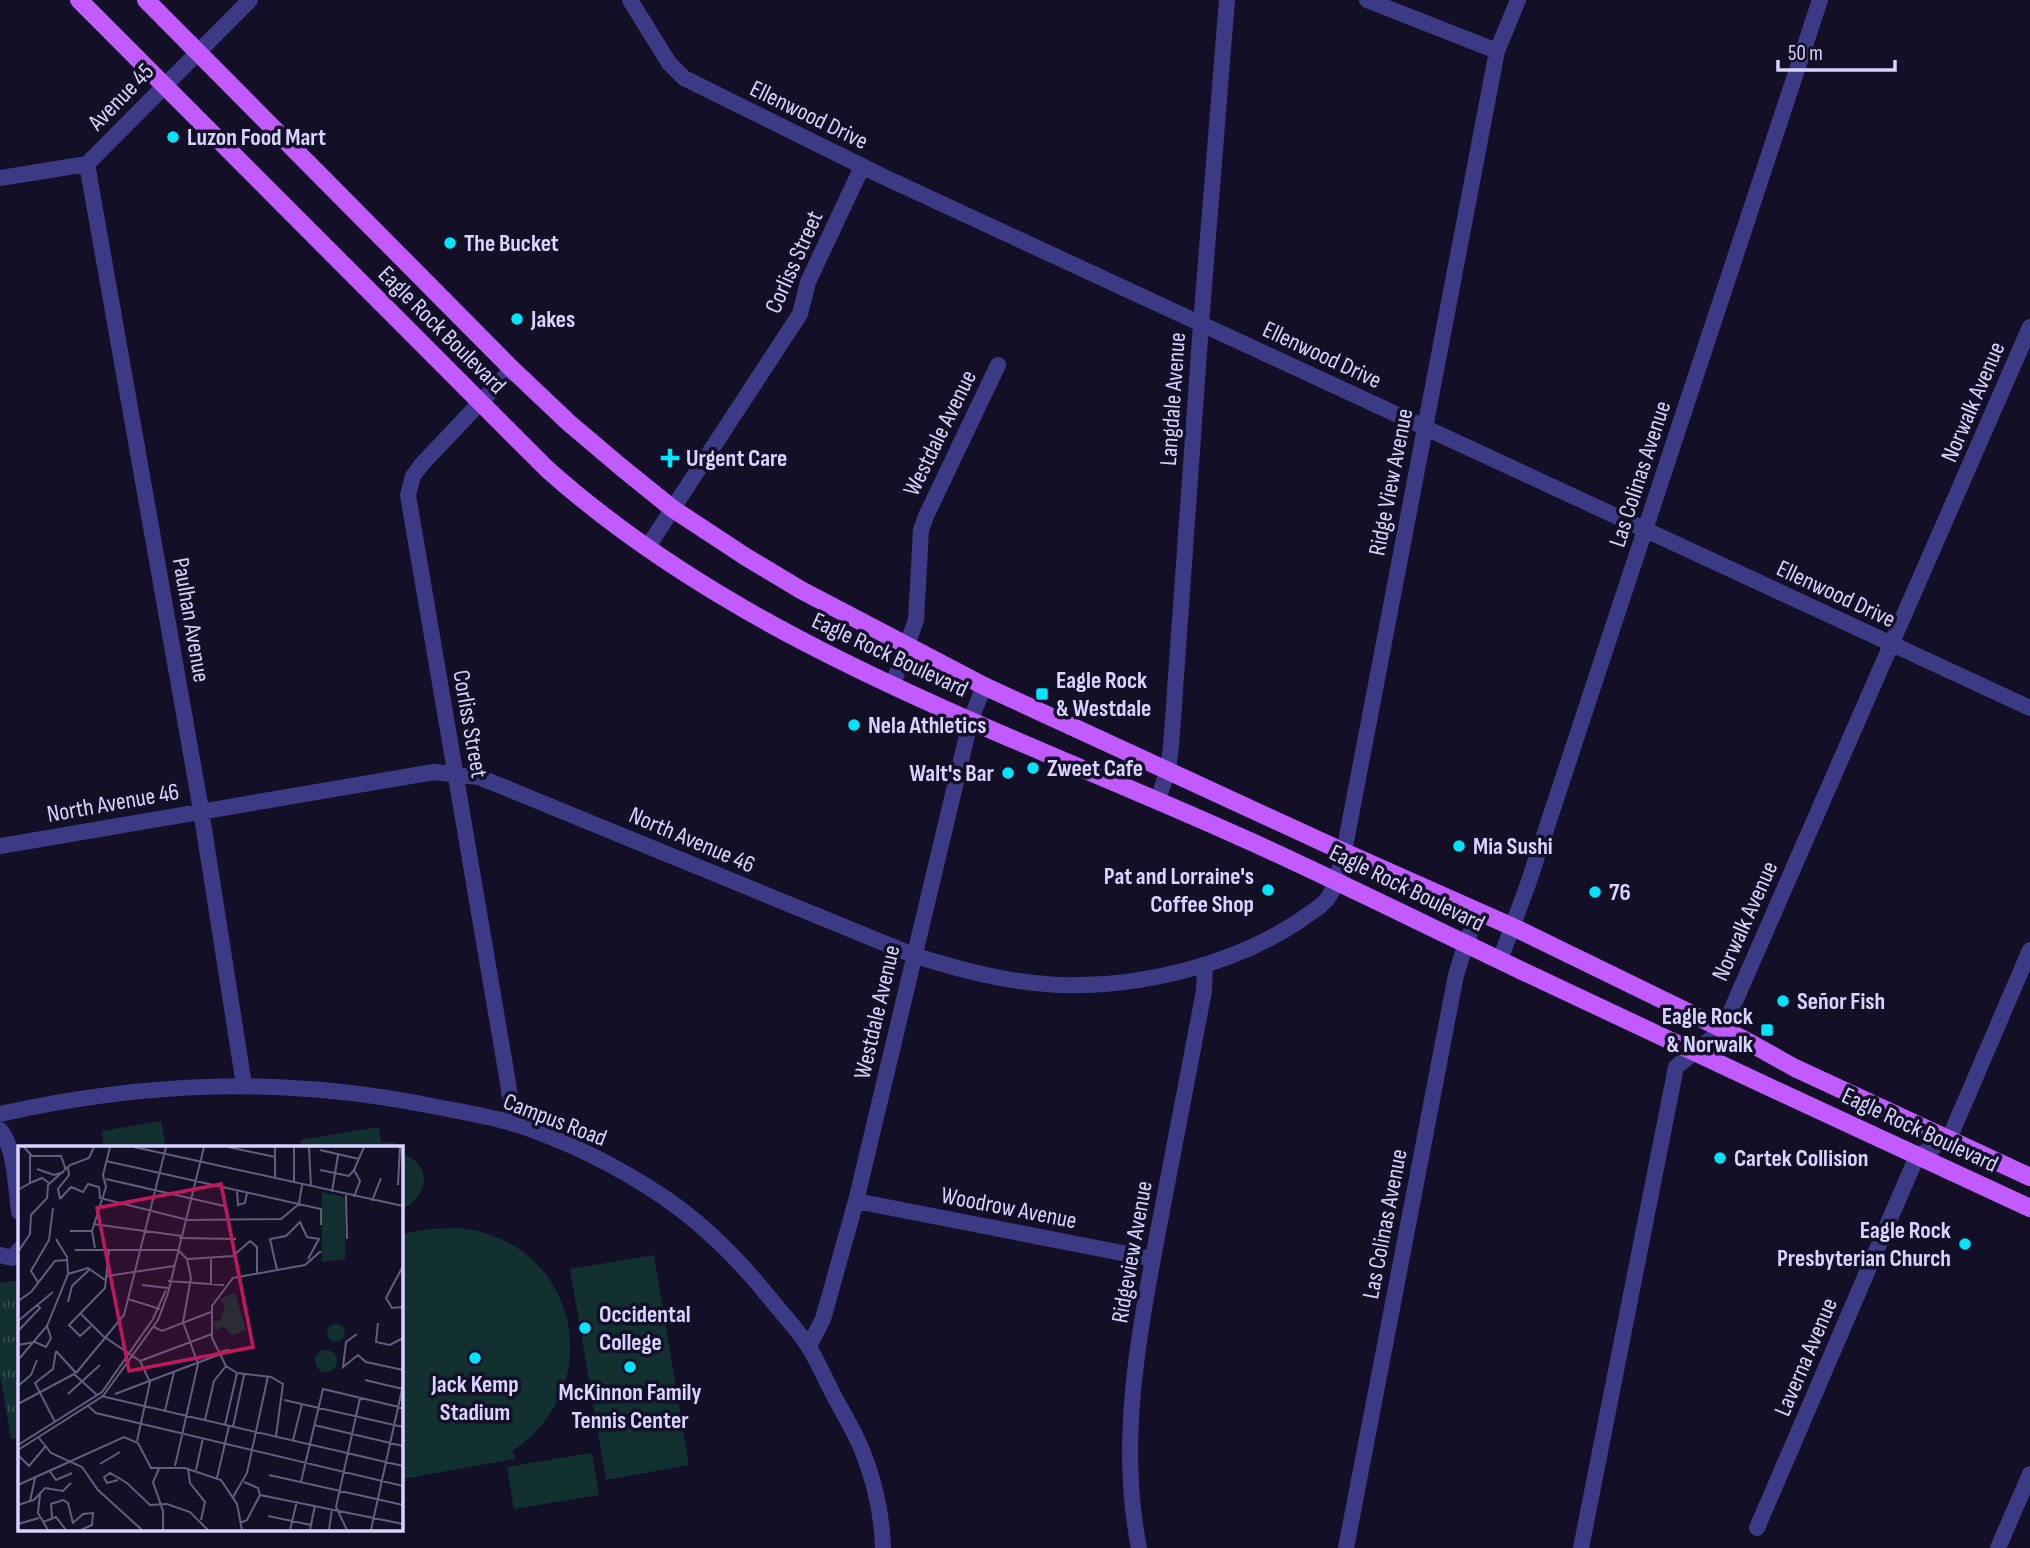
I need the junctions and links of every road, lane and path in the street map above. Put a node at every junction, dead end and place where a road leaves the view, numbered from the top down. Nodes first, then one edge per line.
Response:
1 (79, 0) edge
2 (146, 0) edge
3 (250, 0) edge
4 (630, 0) edge
5 (1227, 0) edge
6 (1367, 0) edge
7 (1518, 0) edge
8 (1820, 0) edge
9 (1497, 51) junction
10 (198, 52) junction
11 (164, 86) junction
12 (87, 164) junction
13 (862, 167) junction
14 (0, 178) edge
15 (1201, 324) junction
16 (2030, 327) edge
17 (998, 365) dead end
18 (512, 369) junction
19 (481, 403) junction
20 (1425, 427) junction
21 (673, 509) junction
22 (1646, 530) junction
23 (647, 548) junction
24 (1892, 644) junction
25 (908, 645) junction
26 (893, 684) junction
27 (984, 686) junction
28 (2030, 708) edge
29 (971, 719) junction
30 (1168, 770) junction
31 (455, 773) junction
32 (1158, 799) junction
33 (201, 810) junction
34 (0, 846) edge
35 (1344, 852) junction
36 (1336, 880) junction
37 (1479, 912) junction
38 (1513, 927) junction
39 (1466, 943) junction
40 (2030, 950) edge
41 (913, 955) junction
42 (1500, 960) junction
43 (1205, 965) junction
44 (1723, 1030) junction
45 (1693, 1052) junction
46 (243, 1085) junction
47 (0, 1114) edge
48 (513, 1124) junction
49 (0, 1130) edge
50 (1949, 1139) junction
51 (1917, 1156) junction
52 (2030, 1177) edge
53 (856, 1201) junction
54 (18, 1205) edge
55 (2030, 1208) edge
56 (18, 1251) edge
57 (0, 1255) edge
58 (1153, 1259) junction
59 (809, 1346) junction
60 (2030, 1474) edge
61 (1757, 1528) dead end
62 (883, 1548) edge
63 (1139, 1548) edge
64 (1346, 1548) edge
65 (1581, 1548) edge
66 (1998, 1548) edge

1 - 11 main road, Eagle Rock Boulevard
2 - 10 main road, Eagle Rock Boulevard
3 - 10 street, Avenue 45
4 - 13 street, Ellenwood Drive
5 - 15 street, Langdale Avenue
6 - 9 street
7 - 9 street, Ridge View Avenue
8 - 22 street, Las Colinas Avenue
9 - 20 street, Ridge View Avenue
10 - 11 street, Avenue 45
10 - 18 main road, Eagle Rock Boulevard
11 - 12 street, Avenue 45
11 - 19 main road, Eagle Rock Boulevard
12 - 14 street, Avenue 45
12 - 33 street, Paulhan Avenue
13 - 15 street, Ellenwood Drive
13 - 21 street, Corliss Street
15 - 20 street, Ellenwood Drive
15 - 30 street, Langdale Avenue
16 - 24 street, Norwalk Avenue
17 - 25 street, Westdale Avenue
18 - 19 street, Corliss Street
18 - 21 main road, Eagle Rock Boulevard
19 - 23 main road, Eagle Rock Boulevard
19 - 31 street, Corliss Street
20 - 22 street, Ellenwood Drive
20 - 35 street, Ridge View Avenue
21 - 23 street, Corliss Street
21 - 25 main road, Eagle Rock Boulevard
22 - 24 street, Ellenwood Drive
22 - 38 street, Las Colinas Avenue
23 - 26 main road, Eagle Rock Boulevard
24 - 28 street, Ellenwood Drive
24 - 44 street, Norwalk Avenue
25 - 26 street, Westdale Avenue
25 - 27 main road, Eagle Rock Boulevard
26 - 29 main road, Eagle Rock Boulevard
27 - 29 street, Westdale Avenue
27 - 30 main road, Eagle Rock Boulevard
29 - 32 main road, Eagle Rock Boulevard
29 - 41 street, Westdale Avenue
30 - 32 street, Langdale Avenue
30 - 35 main road, Eagle Rock Boulevard
31 - 33 street, North Avenue 46
31 - 41 street, North Avenue 46
31 - 48 street, Corliss Street
32 - 36 main road, Eagle Rock Boulevard
33 - 34 street, North Avenue 46
33 - 46 street, Paulhan Avenue
35 - 36 street
35 - 37 main road, Eagle Rock Boulevard
36 - 39 main road, Eagle Rock Boulevard
36 - 43 street, North Avenue 46
37 - 38 main road, Eagle Rock Boulevard
37 - 39 street, Las Colinas Avenue
38 - 42 street, Las Colinas Avenue
38 - 44 main road, Eagle Rock Boulevard
39 - 42 main road, Eagle Rock Boulevard
39 - 64 street, Las Colinas Avenue
40 - 50 street
41 - 43 street, North Avenue 46
41 - 53 street, Westdale Avenue
42 - 45 main road, Eagle Rock Boulevard
43 - 58 street, Ridgeview Avenue
44 - 45 street
44 - 50 main road, Eagle Rock Boulevard
45 - 51 main road, Eagle Rock Boulevard
45 - 65 street
46 - 47 street, Campus Road
46 - 48 street, Campus Road
48 - 59 street, Campus Road
49 - 54 street
50 - 51 street
50 - 52 main road, Eagle Rock Boulevard
51 - 55 main road, Eagle Rock Boulevard
51 - 61 street, Laverna Avenue
53 - 58 street, Woodrow Avenue
53 - 59 street, Westdale Avenue
56 - 57 street
58 - 63 street, Ridgeview Avenue
59 - 62 street, Campus Road
60 - 66 street

